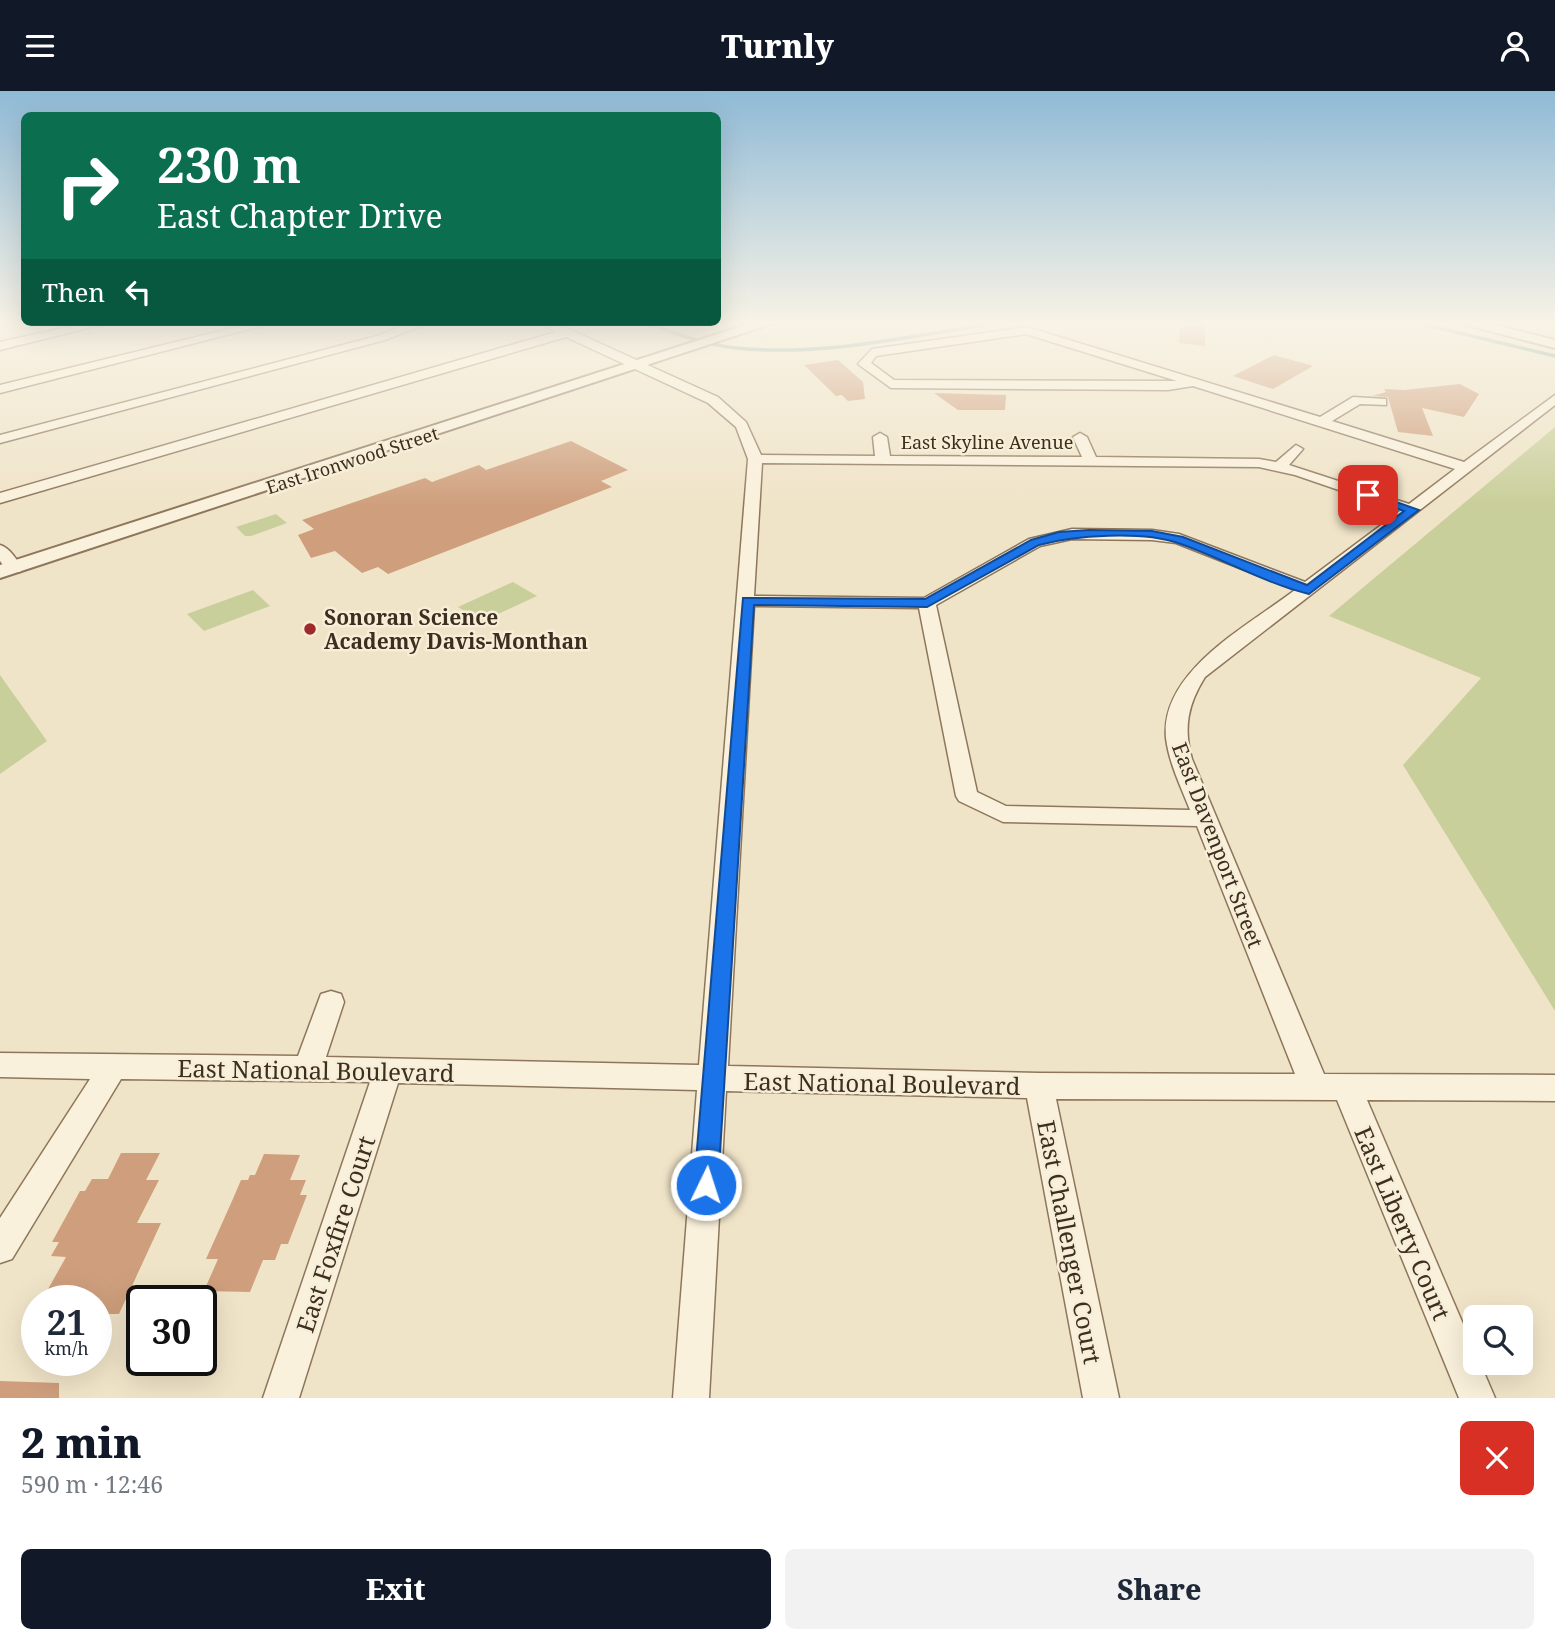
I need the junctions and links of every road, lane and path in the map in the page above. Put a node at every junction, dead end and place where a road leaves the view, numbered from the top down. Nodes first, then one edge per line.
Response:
1 (24, 383) edge
2 (211, 383) edge
3 (396, 383) edge
4 (585, 383) edge
5 (680, 383) edge
6 (890, 383) edge
7 (1190, 383) joint
8 (0, 389) edge
9 (1555, 399) edge
10 (1381, 402) dead end
11 (1321, 422) junction
12 (880, 437) dead end
13 (1080, 437) dead end
14 (0, 439) edge
15 (1296, 449) dead end
16 (755, 459) junction
17 (883, 460) junction
18 (1091, 462) junction
19 (1280, 467) junction
20 (1468, 468) junction
21 (0, 498) edge
22 (1413, 510) junction
23 (0, 550) edge
24 (7, 570) edge
25 (1309, 590) junction
26 (747, 601) junction
27 (927, 603) junction
28 (1205, 818) junction
29 (331, 1002) dead end
30 (0, 1065) edge
31 (113, 1066) junction
32 (307, 1070) junction
33 (388, 1070) junction
34 (714, 1079) junction
35 (1039, 1086) junction
36 (1314, 1086) junction
37 (1346, 1086) junction
38 (1555, 1088) edge
39 (0, 1247) edge
40 (281, 1398) edge
41 (691, 1398) edge
42 (1101, 1398) edge
43 (1477, 1398) edge

1 - 8 street
2 - 14 street
3 - 21 street
4 - 24 street, East Ironwood Street
5 - 16 street
6 - 7 street
7 - 11 street
9 - 20 street, East Davenport Street
10 - 11 street
11 - 20 street
12 - 17 street, East Skyline Avenue
13 - 18 street, East Skyline Avenue
15 - 19 street
16 - 17 street, East Skyline Avenue
16 - 26 street
17 - 18 street, East Skyline Avenue
18 - 19 street, East Skyline Avenue
19 - 22 street, East Skyline Avenue
20 - 22 street, East Davenport Street
22 - 25 street, East Davenport Street
23 - 24 street
25 - 27 street
25 - 28 street, East Davenport Street
26 - 27 street
26 - 34 street
27 - 28 street
28 - 36 street, East Davenport Street
29 - 32 street
30 - 31 street, East National Boulevard
31 - 32 street, East National Boulevard
31 - 39 street
32 - 33 street, East National Boulevard
33 - 34 street, East National Boulevard
33 - 40 street, East Foxfire Court
34 - 35 street, East National Boulevard
34 - 41 street
35 - 36 street, East National Boulevard
35 - 42 street, East Challenger Court
36 - 37 street, East National Boulevard
37 - 38 street, East National Boulevard
37 - 43 street, East Liberty Court

